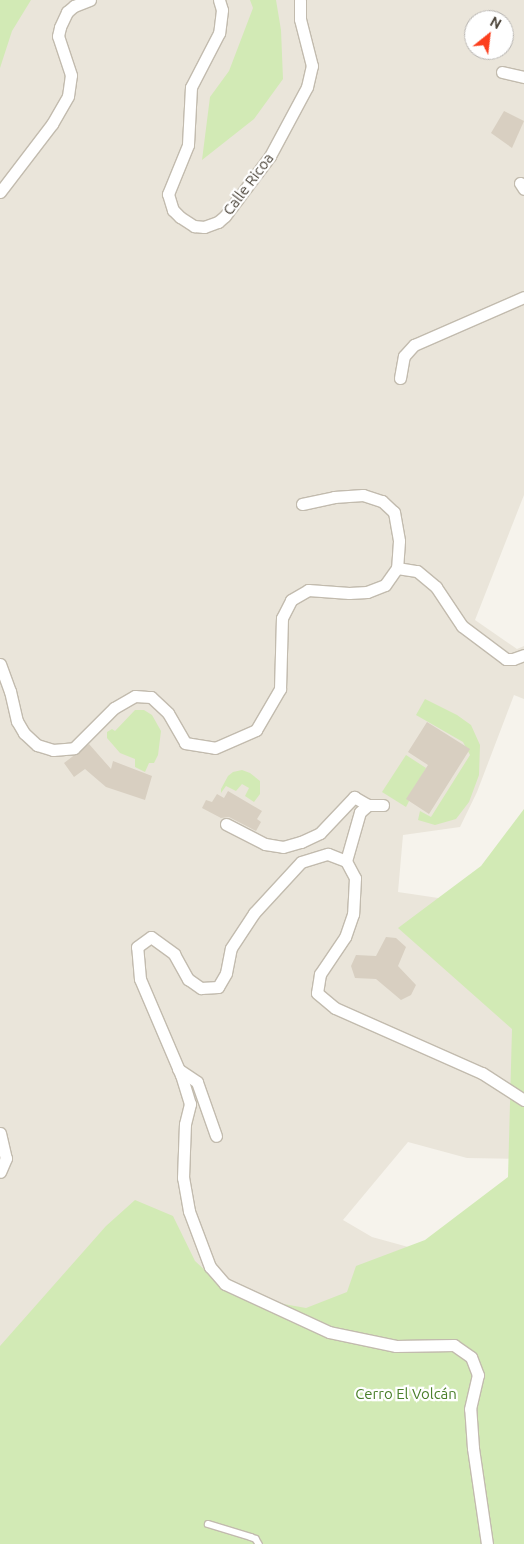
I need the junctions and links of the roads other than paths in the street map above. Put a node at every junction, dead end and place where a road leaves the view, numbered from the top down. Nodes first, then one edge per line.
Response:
1 (90, 0) edge
2 (219, 0) edge
3 (300, 0) edge
4 (502, 72) dead end
5 (524, 77) edge
6 (0, 192) edge
7 (524, 297) edge
8 (400, 378) dead end
9 (302, 504) dead end
10 (397, 568) junction
11 (524, 655) edge
12 (0, 664) edge
13 (368, 804) junction
14 (383, 805) dead end
15 (226, 824) dead end
16 (346, 861) junction
17 (178, 1069) junction
18 (524, 1100) edge
19 (0, 1133) edge
20 (216, 1136) dead end
21 (0, 1172) edge
22 (208, 1524) dead end
23 (259, 1544) edge
24 (487, 1544) edge

1 - 6 street
2 - 3 street, Calle Ricoa
4 - 5 street
7 - 8 street
9 - 10 street
10 - 11 street
10 - 12 street
13 - 14 street
13 - 15 street
13 - 16 street
16 - 17 street
16 - 18 street
17 - 20 street
17 - 24 street
19 - 21 street
22 - 23 lane

